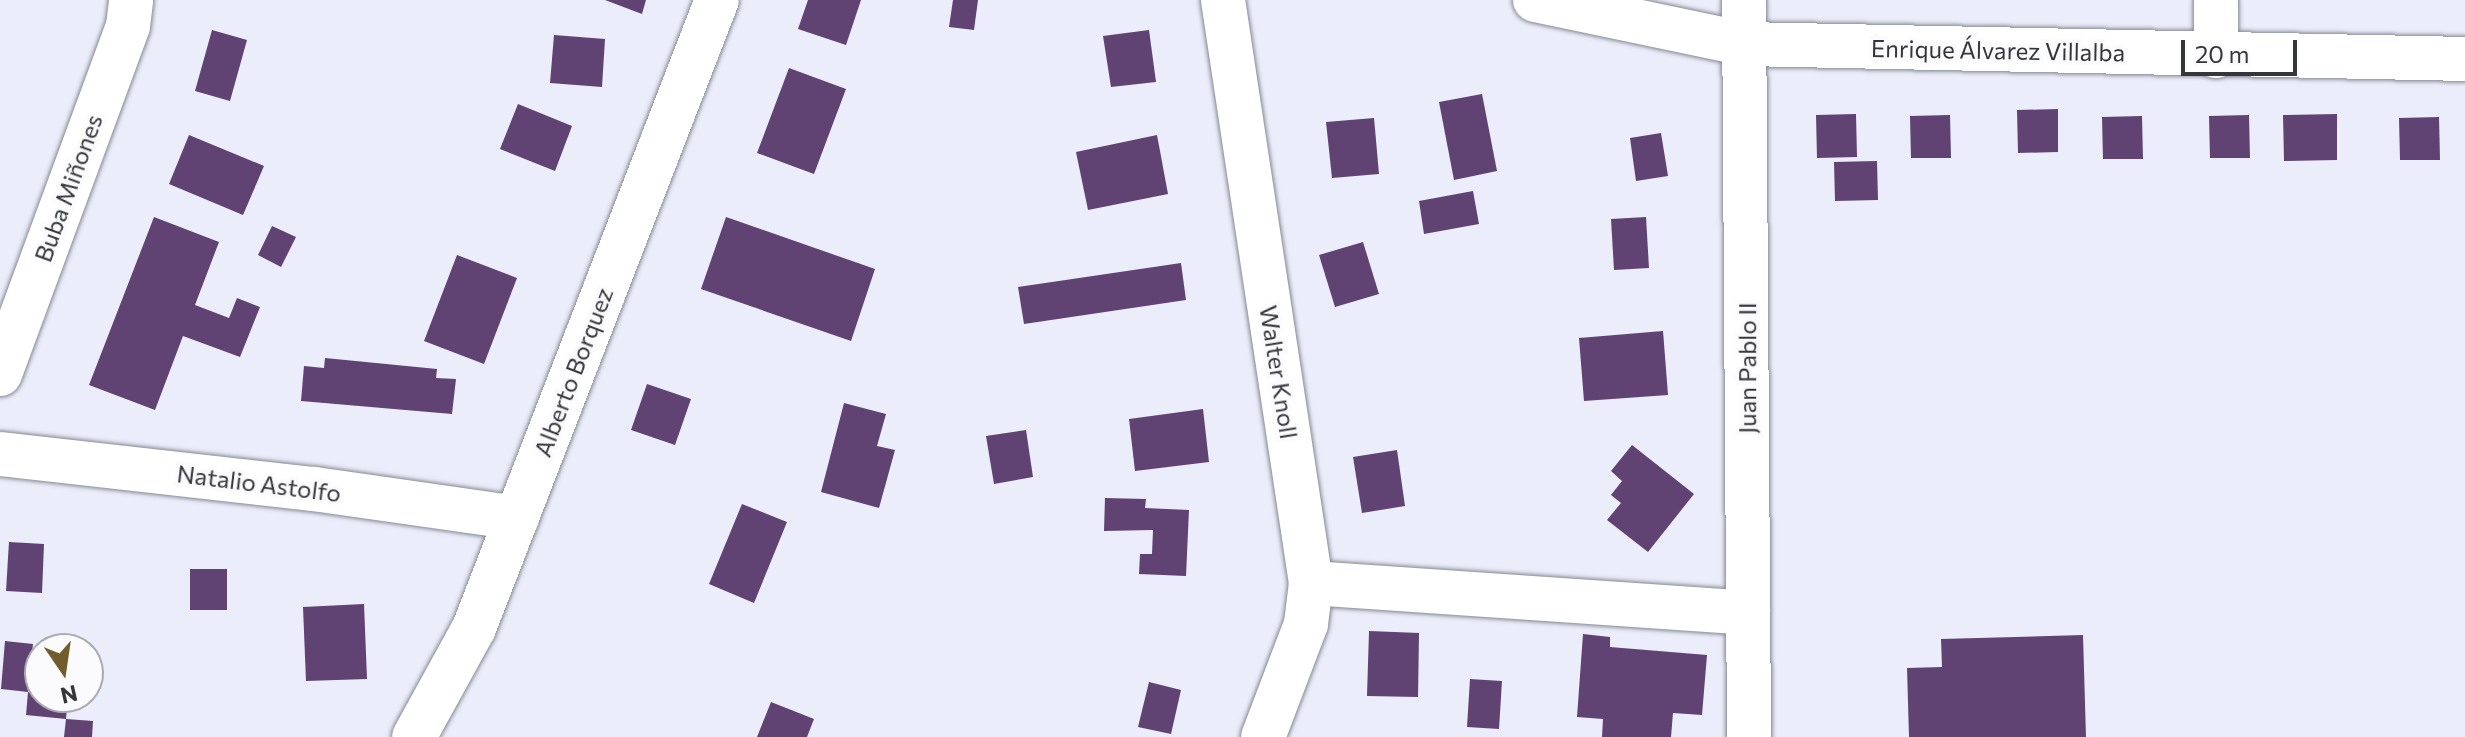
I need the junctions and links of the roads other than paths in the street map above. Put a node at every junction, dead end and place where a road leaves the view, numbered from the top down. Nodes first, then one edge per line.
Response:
1 (131, 0) edge
2 (717, 0) edge
3 (1223, 0) edge
4 (1535, 0) edge
5 (1744, 0) edge
6 (2216, 0) edge
7 (1745, 44) junction
8 (2216, 56) junction
9 (2465, 59) edge
10 (0, 374) edge
11 (0, 454) edge
12 (517, 518) junction
13 (1311, 583) junction
14 (1748, 613) junction
15 (414, 737) edge
16 (1263, 737) edge
17 (1749, 737) edge

1 - 10 street, Buba Miñones
2 - 12 street, Alberto Borquez
3 - 13 street, Walter Knoll
4 - 7 street, Enrique Álvarez Villalba
5 - 7 street, Juan Pablo II
6 - 8 street
7 - 8 street, Enrique Álvarez Villalba
7 - 14 street, Juan Pablo II
8 - 9 street, Enrique Álvarez Villalba
11 - 12 street, Natalio Astolfo
12 - 15 street, Alberto Borquez
13 - 14 street
13 - 16 street, Walter Knoll
14 - 17 street, Juan Pablo II

